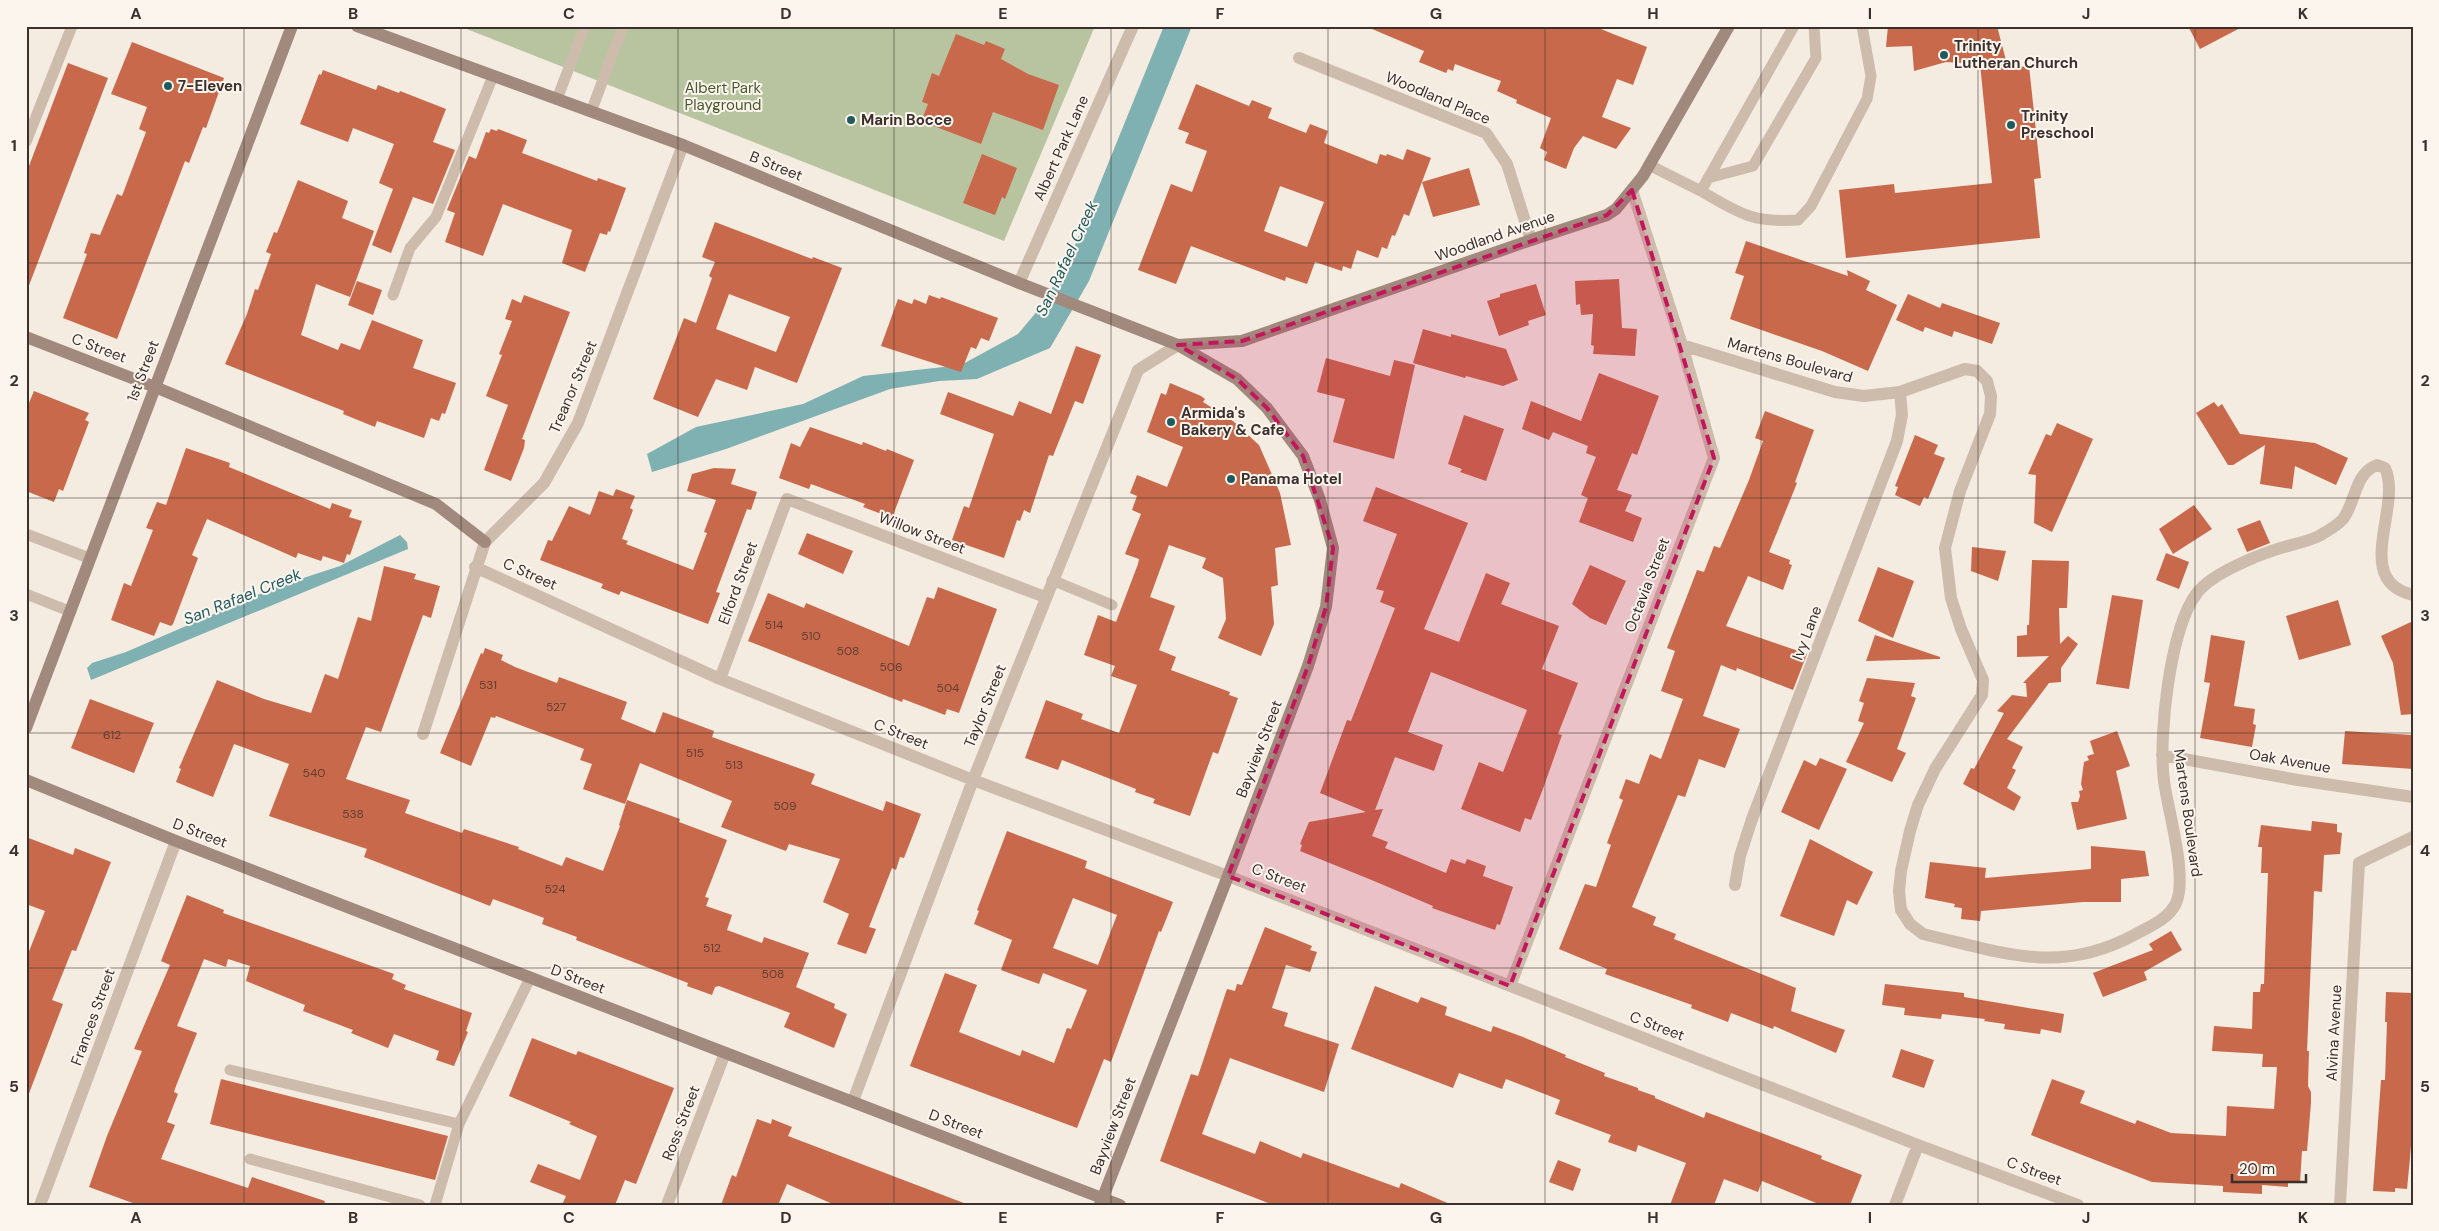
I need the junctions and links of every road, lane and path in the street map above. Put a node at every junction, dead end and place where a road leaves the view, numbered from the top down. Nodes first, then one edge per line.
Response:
1 (72, 26) edge
2 (292, 26) edge
3 (357, 26) edge
4 (585, 26) edge
5 (622, 26) edge
6 (1133, 26) edge
7 (1728, 26) edge
8 (1794, 26) edge
9 (1814, 26) edge
10 (1862, 26) edge
11 (1299, 58) dead end
12 (494, 76) junction
13 (557, 99) junction
14 (591, 112) junction
15 (26, 142) edge
16 (683, 145) junction
17 (1649, 165) junction
18 (1708, 178) junction
19 (1632, 190) junction
20 (1700, 191) junction
21 (1531, 240) junction
22 (1019, 283) junction
23 (393, 295) dead end
24 (26, 338) edge
25 (1682, 345) junction
26 (1178, 346) junction
27 (155, 386) junction
28 (1900, 392) junction
29 (787, 499) joint
30 (26, 534) edge
31 (485, 542) junction
32 (89, 558) junction
33 (475, 567) junction
34 (1052, 580) junction
35 (26, 594) edge
36 (2413, 595) edge
37 (1046, 597) junction
38 (1112, 605) dead end
39 (70, 611) junction
40 (720, 679) junction
41 (26, 728) edge
42 (423, 734) dead end
43 (2162, 755) junction
44 (26, 780) edge
45 (973, 780) junction
46 (2413, 797) edge
47 (2413, 837) edge
48 (176, 841) junction
49 (1228, 876) junction
50 (1735, 885) dead end
51 (530, 978) junction
52 (1510, 986) junction
53 (725, 1053) junction
54 (230, 1070) dead end
55 (852, 1101) junction
56 (459, 1124) junction
57 (1918, 1146) junction
58 (250, 1159) dead end
59 (1101, 1201) edge
60 (40, 1205) edge
61 (420, 1205) edge
62 (435, 1205) edge
63 (667, 1205) edge
64 (1120, 1205) edge
65 (1895, 1205) edge
66 (2078, 1205) edge
67 (2340, 1205) edge

1 - 15 lane
2 - 27 street, 1st Street
3 - 12 street, B Street
4 - 13 lane
5 - 14 lane
6 - 22 street, Albert Park Lane
7 - 17 street, Woodland Avenue
8 - 18 lane
9 - 18 lane
10 - 20 lane
11 - 21 street, Woodland Place
12 - 13 street, B Street
12 - 23 lane
13 - 14 street, B Street
14 - 16 street, B Street
16 - 22 street, B Street
16 - 31 street, Treanor Street
17 - 19 street, Woodland Avenue
17 - 20 lane
18 - 20 lane
19 - 21 street, Woodland Avenue
19 - 25 street, Octavia Street
21 - 26 street, Woodland Avenue
22 - 26 street, B Street
24 - 27 street, C Street
25 - 28 street, Martens Boulevard
25 - 52 street, Octavia Street
26 - 34 street, Taylor Street
26 - 49 street, Bayview Street
27 - 31 street, C Street
27 - 32 street, 1st Street
28 - 43 street, Martens Boulevard
28 - 50 street, Ivy Lane
29 - 37 street, Willow Street
29 - 40 street, Elford Street
30 - 32 lane
31 - 33 street, Treanor Street
32 - 39 street, 1st Street
33 - 40 street, C Street
33 - 42 street, Treanor Street
34 - 37 street, Taylor Street
34 - 38 lane
35 - 39 lane
36 - 43 street, Martens Boulevard
37 - 45 street, Taylor Street
39 - 41 street, 1st Street
40 - 45 street, C Street
43 - 46 street, Oak Avenue
44 - 48 street, D Street
45 - 49 street, C Street
45 - 55 street, Taylor Street
47 - 67 street, Alvina Avenue
48 - 51 street, D Street
48 - 60 street, Frances Street
49 - 52 street, C Street
49 - 59 street, Bayview Street
51 - 53 street, D Street
51 - 56 lane
52 - 57 street, C Street
53 - 55 street, D Street
53 - 63 street, Ross Street
54 - 56 lane
55 - 59 street, D Street
56 - 62 lane
57 - 65 street
57 - 66 street, C Street
58 - 61 lane
59 - 64 street, D Street

